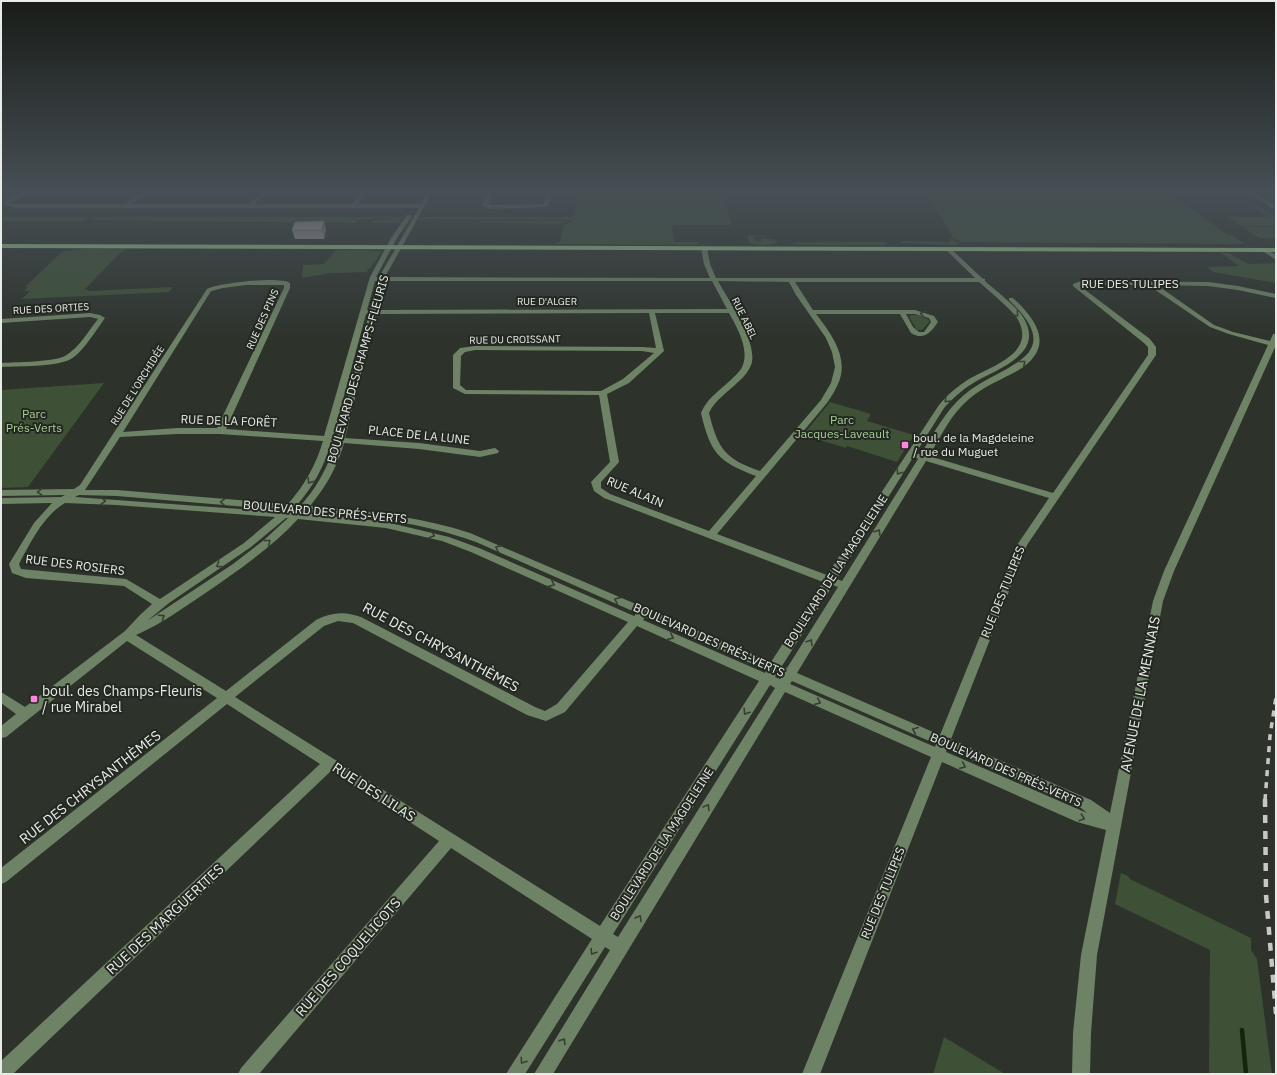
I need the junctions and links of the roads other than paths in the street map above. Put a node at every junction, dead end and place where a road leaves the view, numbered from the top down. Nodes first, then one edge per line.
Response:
1 (394, 241) edge
2 (402, 241) edge
3 (1, 246) edge
4 (390, 247) junction
5 (399, 247) junction
6 (704, 248) junction
7 (948, 249) junction
8 (956, 249) junction
9 (1263, 250) junction
10 (1276, 250) edge
11 (1276, 258) edge
12 (377, 279) junction
13 (714, 279) junction
14 (790, 279) junction
15 (989, 279) junction
16 (980, 280) junction
17 (1149, 283) junction
18 (211, 288) joint
19 (1276, 296) edge
20 (373, 311) junction
21 (652, 311) junction
22 (731, 311) junction
23 (364, 312) junction
24 (812, 312) junction
25 (902, 312) junction
26 (1, 321) edge
27 (1274, 340) edge
28 (660, 351) junction
29 (1, 365) edge
30 (993, 370) junction
31 (1003, 374) junction
32 (603, 393) junction
33 (220, 431) junction
34 (118, 435) junction
35 (328, 439) junction
36 (339, 440) junction
37 (495, 451) dead end
38 (911, 453) junction
39 (924, 457) junction
40 (761, 475) junction
41 (79, 492) junction
42 (1, 493) edge
43 (1055, 497) junction
44 (64, 500) junction
45 (1, 501) edge
46 (290, 507) junction
47 (300, 512) junction
48 (282, 515) junction
49 (711, 535) junction
50 (830, 580) junction
51 (845, 586) junction
52 (160, 604) junction
53 (640, 617) junction
54 (127, 635) junction
55 (770, 674) junction
56 (786, 681) junction
57 (1, 697) edge
58 (226, 698) junction
59 (26, 714) junction
60 (1, 733) edge
61 (943, 742) junction
62 (938, 755) junction
63 (329, 764) junction
64 (1114, 826) junction
65 (448, 840) junction
66 (1, 877) edge
67 (602, 937) junction
68 (621, 948) junction
69 (1, 1073) edge
70 (248, 1074) edge
71 (515, 1074) edge
72 (543, 1074) edge
73 (811, 1074) edge
74 (1082, 1074) edge

1 - 4 street, BOULEVARD DES CHAMPS-FLEURIS
2 - 5 street, BOULEVARD DES CHAMPS-FLEURIS
3 - 4 main road
4 - 5 main road
4 - 12 street, BOULEVARD DES CHAMPS-FLEURIS
5 - 6 main road
5 - 12 street, BOULEVARD DES CHAMPS-FLEURIS
6 - 7 main road
6 - 13 street, RUE ABEL
7 - 8 main road
7 - 16 street, BOULEVARD DE LA MAGDELEINE
8 - 9 main road
8 - 15 street, BOULEVARD DE LA MAGDELEINE
9 - 10 main road
9 - 11 street
12 - 13 street
12 - 20 street, BOULEVARD DES CHAMPS-FLEURIS
12 - 23 street, BOULEVARD DES CHAMPS-FLEURIS
13 - 14 street
13 - 22 street, RUE ABEL
14 - 16 street
14 - 24 street
15 - 16 street
31 -> 15 street, BOULEVARD DE LA MAGDELEINE
16 -> 30 street, BOULEVARD DE LA MAGDELEINE
17 - 19 street, RUE DES TULIPES
17 - 27 street
17 - 43 street, RUE DES TULIPES
18 - 33 street, RUE DES PINS
18 - 34 street, RUE DE L'ORCHIDÉE
20 - 21 street, RUE D'ALGER
20 - 23 street, RUE D'ALGER
20 - 36 street, BOULEVARD DES CHAMPS-FLEURIS
21 - 22 street, RUE D'ALGER
21 - 28 street
22 - 40 street, RUE ABEL
23 - 35 street, BOULEVARD DES CHAMPS-FLEURIS
24 - 25 street
24 - 40 street
25 -> 25 street
26 - 29 street, RUE DES ORTIES
27 - 64 street, AVENUE DE LA MENNAIS
28 - 32 street
28 - 32 street, RUE DU CROISSANT
30 - 31 street
30 -> 38 street, BOULEVARD DE LA MAGDELEINE
31 - 39 street, BOULEVARD DE LA MAGDELEINE
32 - 49 street, RUE ALAIN
33 - 34 street, RUE DE LA FORÊT
33 - 35 street, RUE DE LA FORÊT
34 - 41 street, RUE DE L'ORCHIDÉE
35 - 36 street, RUE DE LA FORÊT
35 -> 46 street, BOULEVARD DES CHAMPS-FLEURIS
36 - 37 street, PLACE DE LA LUNE
36 - 47 street, BOULEVARD DES CHAMPS-FLEURIS
38 - 39 street
38 -> 50 street, BOULEVARD DE LA MAGDELEINE
39 - 43 street
51 -> 39 street, BOULEVARD DE LA MAGDELEINE
40 - 49 street
41 -> 42 street, BOULEVARD DES PRÉS-VERTS
41 - 44 street, RUE DES ROSIERS
46 -> 41 street, BOULEVARD DES PRÉS-VERTS
43 - 61 street, RUE DES TULIPES
44 - 45 street, BOULEVARD DES PRÉS-VERTS
44 -> 48 street, BOULEVARD DES PRÉS-VERTS
44 - 52 street, RUE DES ROSIERS
46 - 47 street, BOULEVARD DES PRÉS-VERTS
46 - 48 street, BOULEVARD DES CHAMPS-FLEURIS
47 - 48 street, BOULEVARD DES PRÉS-VERTS
47 - 53 street, BOULEVARD DES PRÉS-VERTS
54 -> 47 street, BOULEVARD DES CHAMPS-FLEURIS
48 -> 52 street, BOULEVARD DES CHAMPS-FLEURIS
49 - 50 street, RUE ALAIN
50 - 51 street, RUE ALAIN
50 - 55 street, BOULEVARD DE LA MAGDELEINE
56 -> 51 street, BOULEVARD DE LA MAGDELEINE
52 - 54 street, BOULEVARD DES CHAMPS-FLEURIS
53 - 55 street, BOULEVARD DES PRÉS-VERTS
53 - 58 street, RUE DES CHRYSANTHÈMES
54 - 58 street, RUE DES LILAS
54 - 59 street, BOULEVARD DES CHAMPS-FLEURIS
55 - 56 street, BOULEVARD DES PRÉS-VERTS
55 -> 67 street, BOULEVARD DE LA MAGDELEINE
61 -> 56 street, BOULEVARD DES PRÉS-VERTS
56 -> 62 street, BOULEVARD DES PRÉS-VERTS
68 -> 56 street, BOULEVARD DE LA MAGDELEINE
57 - 59 street
58 - 63 street, RUE DES LILAS
58 - 66 street, RUE DES CHRYSANTHÈMES
59 - 60 street, BOULEVARD DES CHAMPS-FLEURIS
61 - 62 street, RUE DES TULIPES
61 - 64 street, BOULEVARD DES PRÉS-VERTS
62 -> 64 street, BOULEVARD DES PRÉS-VERTS
62 - 73 street, RUE DES TULIPES
63 - 65 street, RUE DES LILAS
63 - 69 street, RUE DES MARGUERITES
64 - 74 street, AVENUE DE LA MENNAIS
65 - 67 street, RUE DES LILAS
65 - 70 street, RUE DES COQUELICOTS
67 - 68 street, RUE DES LILAS
67 -> 71 street, BOULEVARD DE LA MAGDELEINE
72 -> 68 street, BOULEVARD DE LA MAGDELEINE

